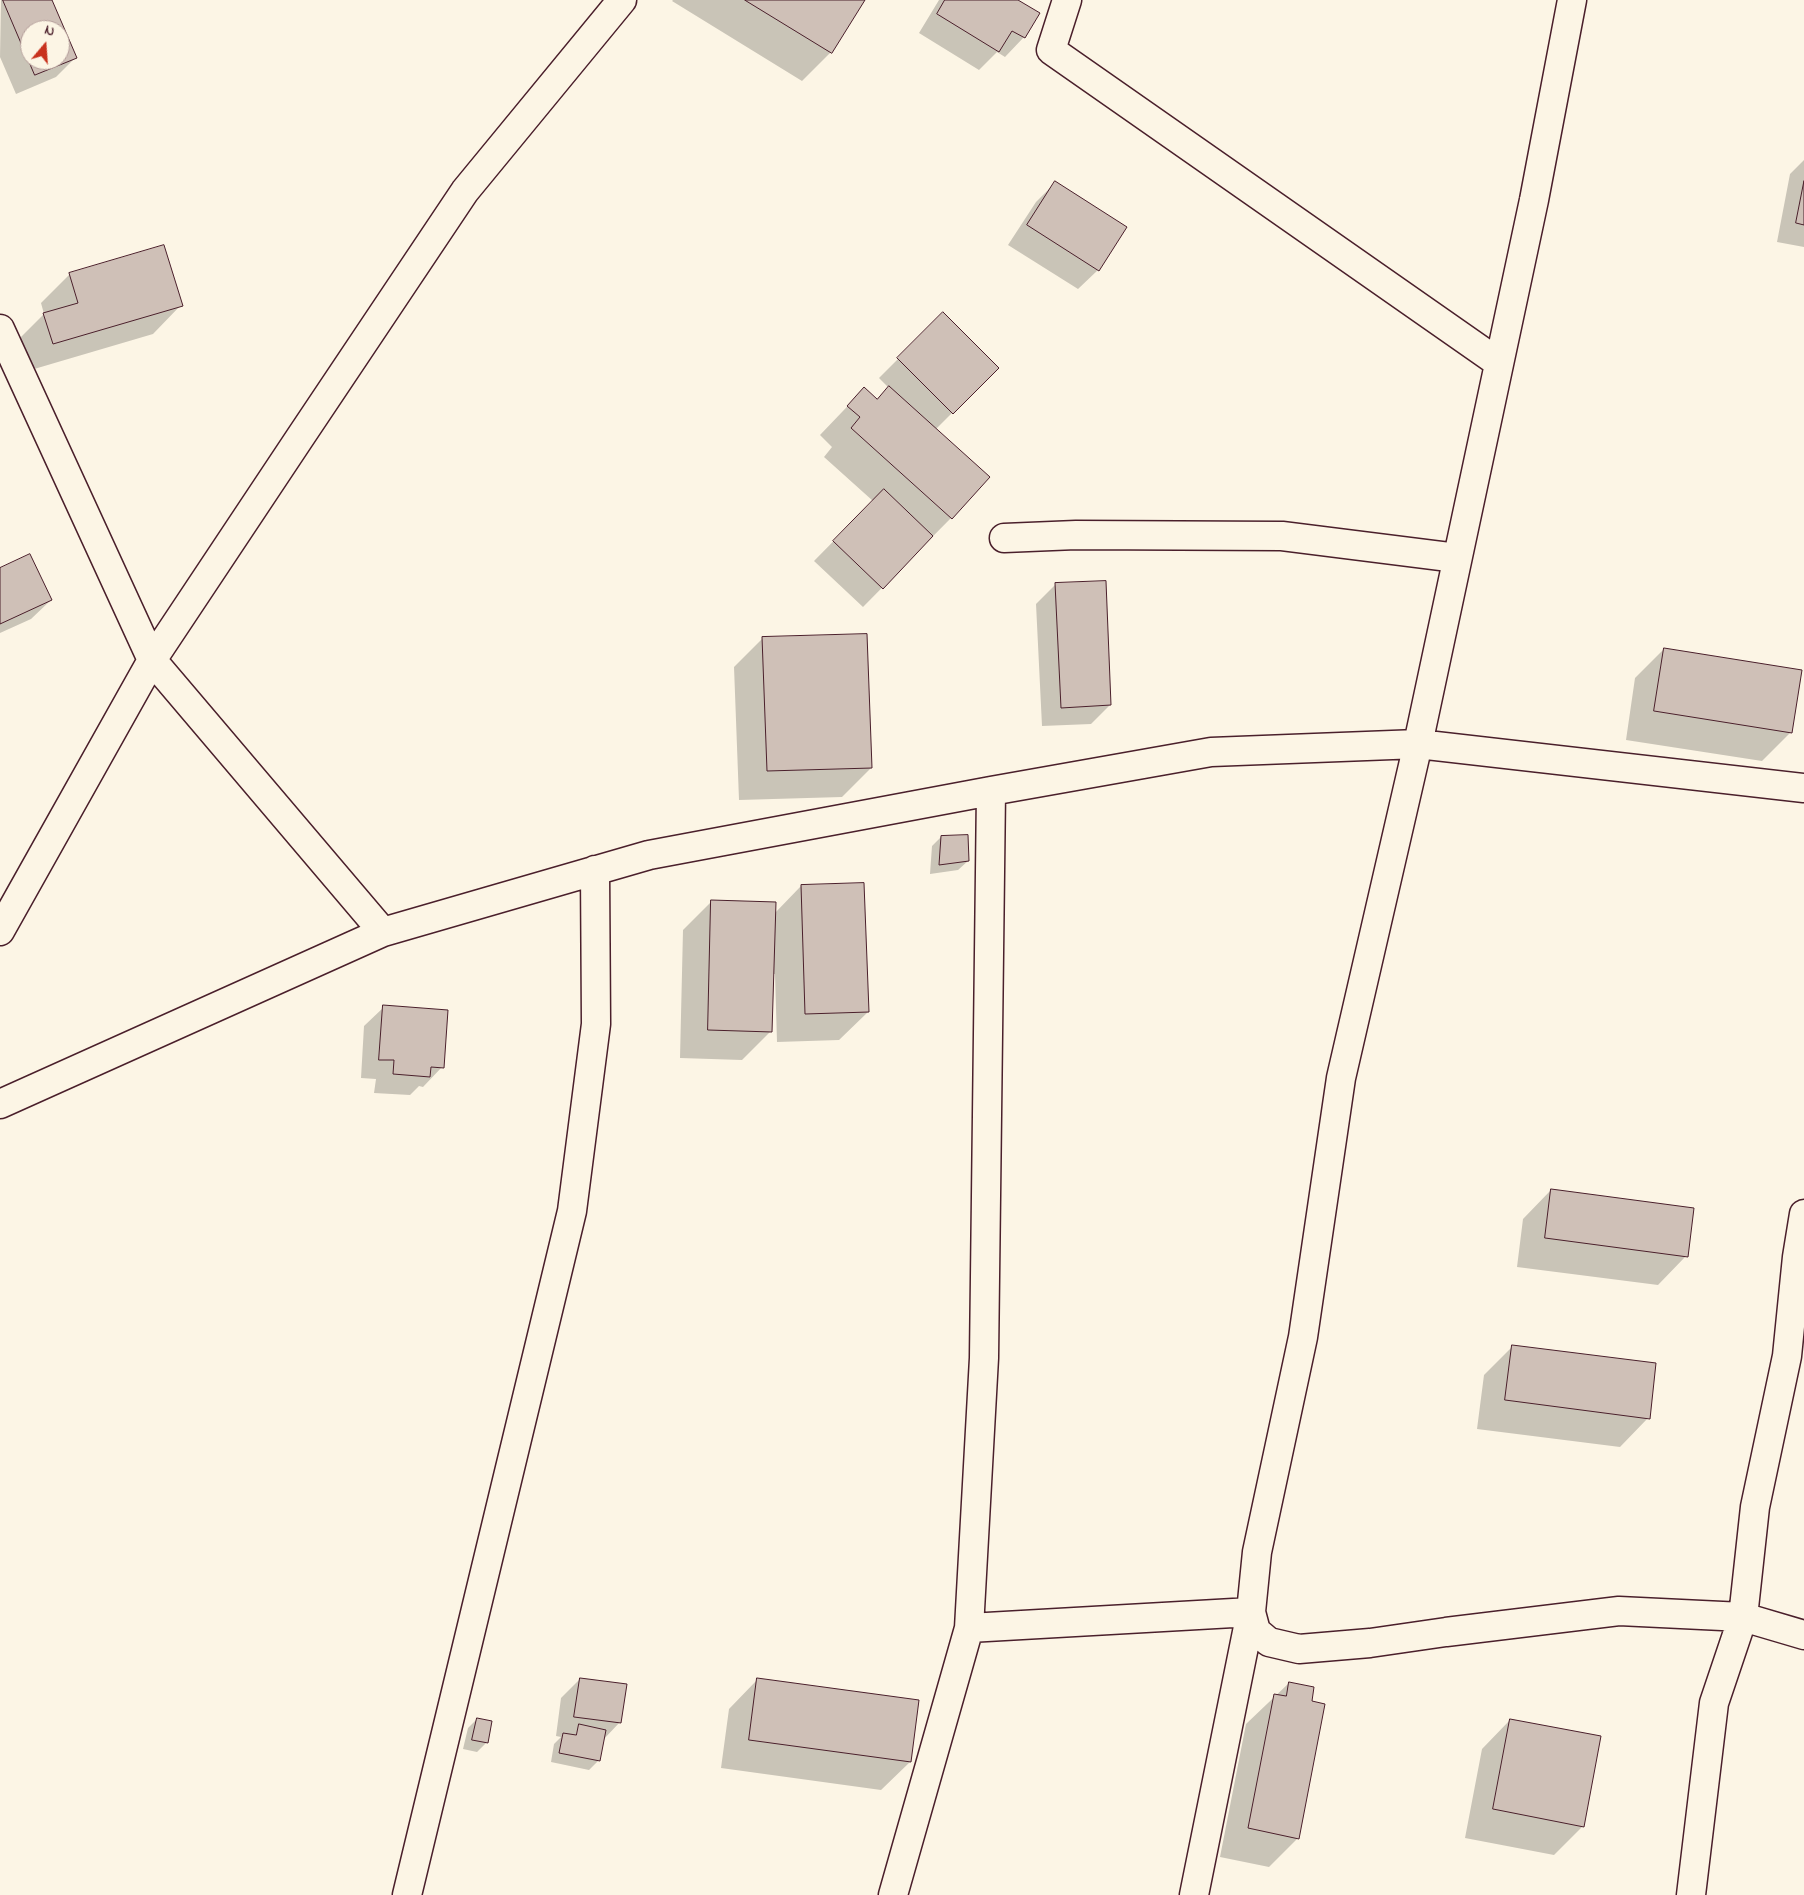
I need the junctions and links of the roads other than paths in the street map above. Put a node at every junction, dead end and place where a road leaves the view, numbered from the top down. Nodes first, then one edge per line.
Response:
1 (622, 0) edge
2 (1066, 0) edge
3 (1572, 0) edge
4 (0, 329) edge
5 (1499, 364) junction
6 (1004, 538) dead end
7 (1457, 558) junction
8 (152, 660) junction
9 (1418, 744) junction
10 (1804, 788) edge
11 (991, 791) junction
12 (594, 870) junction
13 (0, 931) edge
14 (383, 932) junction
15 (0, 1104) edge
16 (1804, 1214) edge
17 (1799, 1283) edge
18 (1795, 1352) edge
19 (1251, 1612) junction
20 (1743, 1617) junction
21 (969, 1628) junction
22 (1804, 1634) edge
23 (413, 1894) edge
24 (893, 1895) edge
25 (1194, 1895) edge
26 (1691, 1895) edge

1 - 8 street
2 - 5 street
3 - 5 street
4 - 8 street
5 - 7 street
6 - 7 street
7 - 9 street
8 - 13 street
8 - 14 street
9 - 10 street
9 - 11 street
9 - 19 street
11 - 12 street
11 - 21 street
12 - 14 street
12 - 23 street
14 - 15 street
16 - 17 street
17 - 18 street
18 - 20 street
19 - 20 street
19 - 21 street
19 - 25 street
20 - 22 street
20 - 26 street
21 - 24 street

